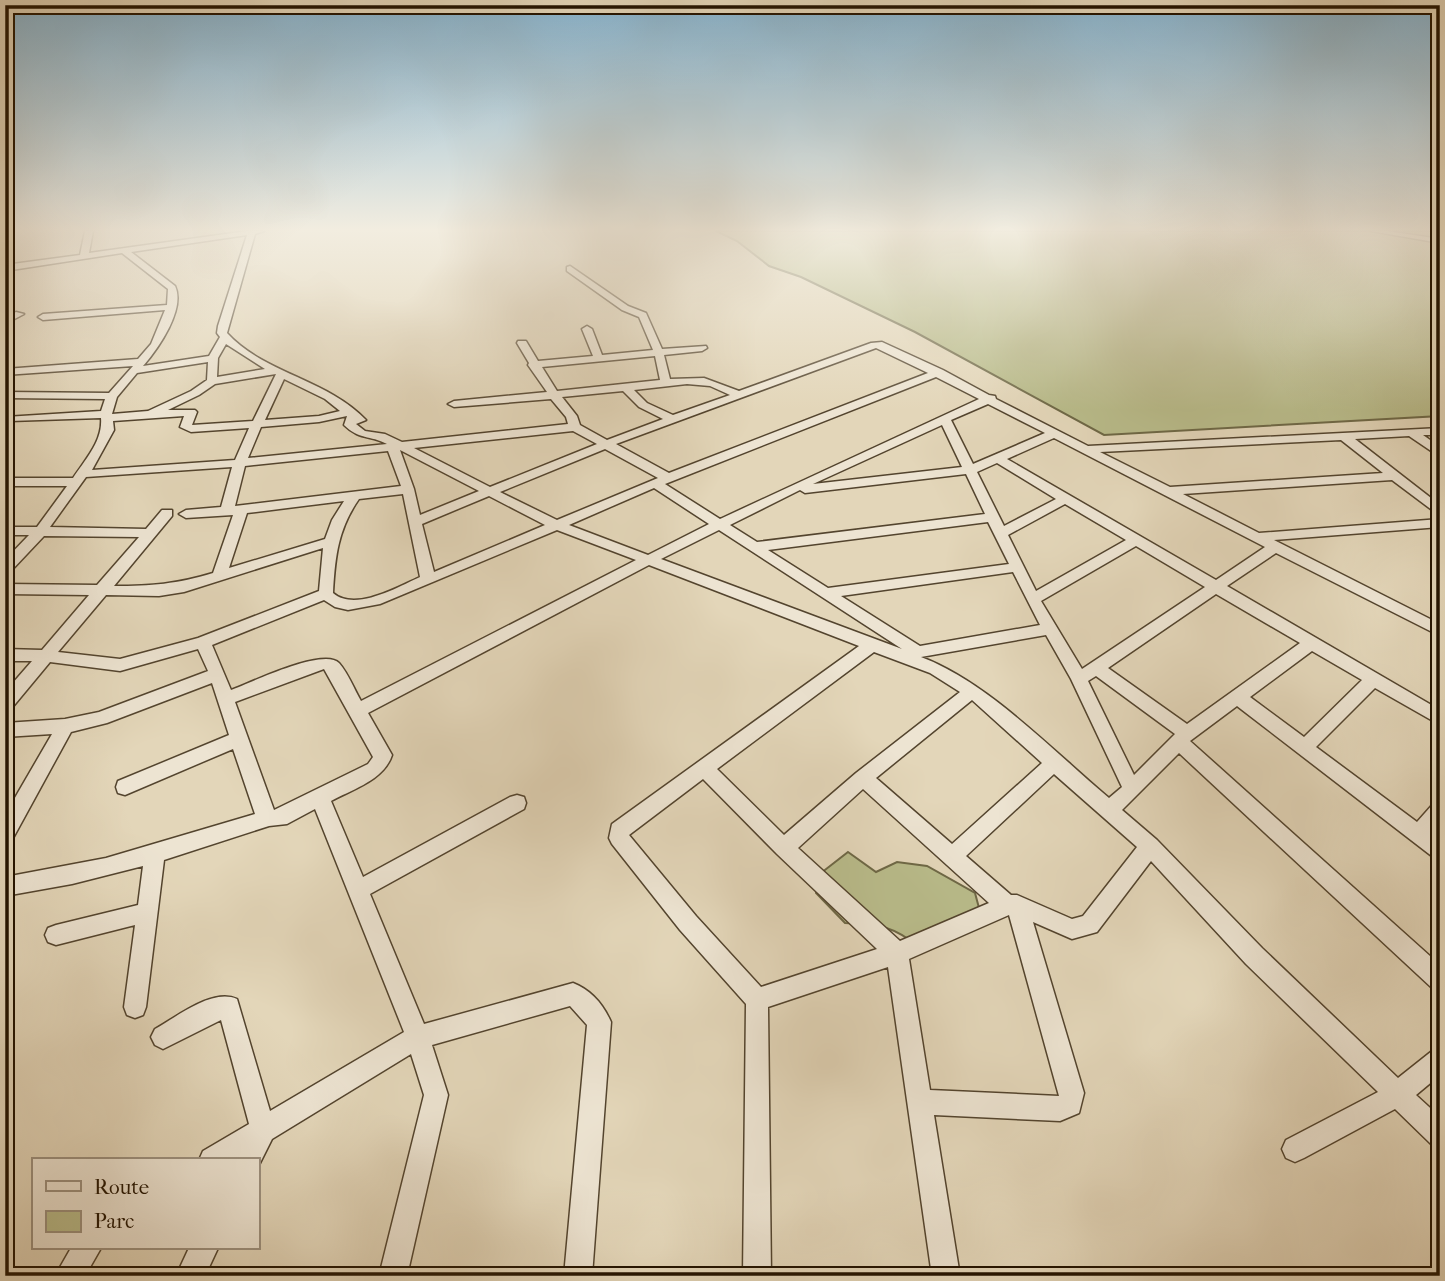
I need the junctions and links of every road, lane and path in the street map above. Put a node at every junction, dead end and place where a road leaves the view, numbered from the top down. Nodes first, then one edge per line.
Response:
1 (173, 291) edge
2 (236, 291) edge
3 (601, 291) edge
4 (171, 307) junction
5 (19, 314) dead end
6 (43, 317) dead end
7 (5, 321) edge
8 (587, 329) dead end
9 (224, 339) junction
10 (522, 343) dead end
11 (702, 348) dead end
12 (659, 354) junction
13 (213, 358) junction
14 (599, 359) junction
15 (533, 365) junction
16 (136, 367) junction
17 (279, 371) junction
18 (5, 372) edge
19 (939, 372) junction
20 (212, 381) junction
21 (666, 383) junction
22 (626, 388) junction
23 (5, 395) edge
24 (554, 395) junction
25 (34, 396) junction
26 (112, 396) junction
27 (740, 396) junction
28 (991, 398) junction
29 (454, 404) dead end
30 (150, 414) junction
31 (352, 414) junction
32 (107, 416) junction
33 (946, 419) junction
34 (673, 420) junction
35 (8, 421) edge
36 (257, 424) junction
37 (575, 428) junction
38 (1440, 431) edge
39 (1056, 433) junction
40 (1412, 433) junction
41 (1344, 436) junction
42 (606, 444) junction
43 (397, 448) junction
44 (1087, 449) junction
45 (1440, 453) edge
46 (998, 459) junction
47 (240, 463) junction
48 (971, 470) junction
49 (1395, 476) junction
50 (78, 478) junction
51 (662, 481) junction
52 (5, 482) edge
53 (408, 489) junction
54 (788, 491) junction
55 (1168, 491) junction
56 (492, 492) junction
57 (355, 495) junction
58 (1065, 499) junction
59 (234, 511) junction
60 (1440, 512) edge
61 (167, 513) dead end
62 (186, 514) dead end
63 (993, 517) junction
64 (415, 522) junction
65 (1440, 523) edge
66 (556, 525) junction
67 (719, 525) junction
68 (5, 531) edge
69 (41, 531) junction
70 (150, 533) junction
71 (1001, 533) junction
72 (1257, 537) junction
73 (1136, 540) junction
74 (329, 542) junction
75 (754, 547) junction
76 (1276, 547) junction
77 (646, 561) junction
78 (1017, 567) junction
79 (5, 569) edge
80 (219, 576) junction
81 (428, 579) junction
82 (1218, 587) junction
83 (5, 589) edge
84 (101, 590) junction
85 (826, 593) junction
86 (326, 594) junction
87 (1033, 599) junction
88 (1049, 629) junction
89 (1440, 631) edge
90 (204, 642) junction
91 (1312, 643) junction
92 (872, 645) junction
93 (908, 653) junction
94 (5, 655) edge
95 (45, 656) junction
96 (1097, 668) junction
97 (217, 674) junction
98 (1079, 679) junction
99 (1374, 679) junction
100 (972, 691) junction
101 (1238, 697) junction
102 (225, 699) junction
103 (5, 704) edge
104 (358, 710) junction
105 (1440, 718) edge
106 (65, 726) junction
107 (5, 730) edge
108 (1183, 737) junction
109 (238, 738) junction
110 (1305, 747) junction
111 (1054, 762) junction
112 (703, 767) junction
113 (863, 778) junction
114 (125, 787) dead end
115 (1132, 789) junction
116 (320, 797) junction
117 (517, 803) dead end
118 (13, 809) edge
119 (1109, 810) junction
120 (1440, 810) edge
121 (269, 818) junction
122 (5, 834) edge
123 (1418, 834) junction
124 (1150, 846) junction
125 (784, 848) junction
126 (1440, 851) edge
127 (155, 854) junction
128 (952, 856) junction
129 (5, 887) edge
130 (357, 891) junction
131 (1012, 905) junction
132 (149, 912) junction
133 (56, 935) dead end
134 (897, 953) junction
135 (1440, 980) edge
136 (757, 1000) junction
137 (135, 1007) dead end
138 (163, 1037) dead end
139 (418, 1037) junction
140 (1440, 1059) edge
141 (1397, 1095) junction
142 (918, 1102) junction
143 (263, 1129) junction
144 (1440, 1135) edge
145 (1295, 1149) dead end
146 (215, 1158) edge
147 (249, 1158) edge
148 (86, 1250) edge
149 (203, 1250) edge
150 (69, 1276) edge
151 (190, 1276) edge
152 (393, 1276) edge
153 (578, 1276) edge
154 (757, 1276) edge
155 (946, 1276) edge

1 - 4 street
2 - 9 street
3 - 12 street
4 - 6 street
4 - 16 street
5 - 7 street
8 - 14 street
9 - 13 street
9 - 17 street
10 - 15 street
11 - 12 street
12 - 14 street
12 - 21 street
13 - 16 street
13 - 20 street
14 - 15 street
15 - 24 street
16 - 18 street
16 - 26 street
17 - 20 street
17 - 31 street
17 - 36 street
19 - 27 street
19 - 28 street
19 - 51 street
20 - 30 street
21 - 22 street
21 - 27 street
22 - 24 street
22 - 34 street
23 - 25 street
24 - 29 street
24 - 37 street
25 - 26 street
25 - 35 street
26 - 32 street
27 - 34 street
28 - 33 street
28 - 39 street
30 - 32 street
30 - 36 street
31 - 36 street
31 - 43 street
32 - 35 street
32 - 50 street
33 - 48 street
33 - 54 street
34 - 42 street
36 - 47 street
37 - 42 street
37 - 43 street
38 - 40 street
39 - 44 street
39 - 46 street
40 - 41 street
40 - 45 street
41 - 44 street
41 - 49 street
42 - 51 street
42 - 56 street
43 - 47 street
43 - 53 street
43 - 56 street
44 - 55 street
46 - 48 street
46 - 58 street
47 - 50 street
47 - 59 street
48 - 54 street
48 - 63 street
49 - 55 street
49 - 60 street
50 - 52 street
50 - 69 street
51 - 66 street
51 - 67 street
53 - 57 street
53 - 64 street
54 - 67 street
55 - 72 street
56 - 64 street
56 - 66 street
57 - 59 street
57 - 74 street
58 - 71 street
58 - 73 street
59 - 62 street
59 - 80 street
61 - 70 street
63 - 71 street
63 - 75 street
64 - 81 street
65 - 72 street
66 - 77 street
66 - 81 street
67 - 75 street
67 - 77 street
68 - 69 street
69 - 70 street
69 - 79 street
70 - 84 street
71 - 78 street
72 - 76 street
73 - 82 street
73 - 87 street
74 - 80 street
74 - 86 street
75 - 85 street
76 - 82 street
76 - 89 street
77 - 92 street
77 - 104 street
78 - 85 street
78 - 87 street
80 - 84 street
81 - 86 street
82 - 91 street
82 - 96 street
83 - 84 street
84 - 95 street
85 - 93 street
86 - 90 street
87 - 88 street
88 - 93 street
88 - 98 street
90 - 95 street
90 - 97 street
91 - 99 street
91 - 101 street
92 - 93 street
92 - 112 street
93 - 100 street
94 - 95 street
95 - 103 street
96 - 98 street
96 - 108 street
97 - 102 street
97 - 106 street
98 - 115 street
99 - 105 street
99 - 110 street
100 - 111 street
100 - 113 street
101 - 108 street
101 - 110 street
102 - 104 street
102 - 109 street
104 - 116 street
106 - 107 street
106 - 118 street
108 - 115 street
108 - 135 street
109 - 114 street
109 - 121 street
110 - 123 street
111 - 119 street
111 - 128 street
112 - 125 street
112 - 136 street
113 - 125 street
113 - 128 street
115 - 119 street
116 - 121 street
116 - 130 street
117 - 130 street
118 - 122 street
119 - 124 street
120 - 123 street
121 - 127 street
123 - 126 street
124 - 131 street
124 - 141 street
125 - 134 street
127 - 129 street
127 - 132 street
128 - 131 street
130 - 139 street
131 - 134 street
131 - 142 street
132 - 133 street
132 - 137 street
134 - 136 street
134 - 142 street
136 - 154 street
138 - 143 street
139 - 143 street
139 - 152 street
139 - 153 street
140 - 141 street
141 - 144 street
141 - 145 street
142 - 155 street
143 - 146 street
143 - 147 street
148 - 150 street
149 - 151 street

